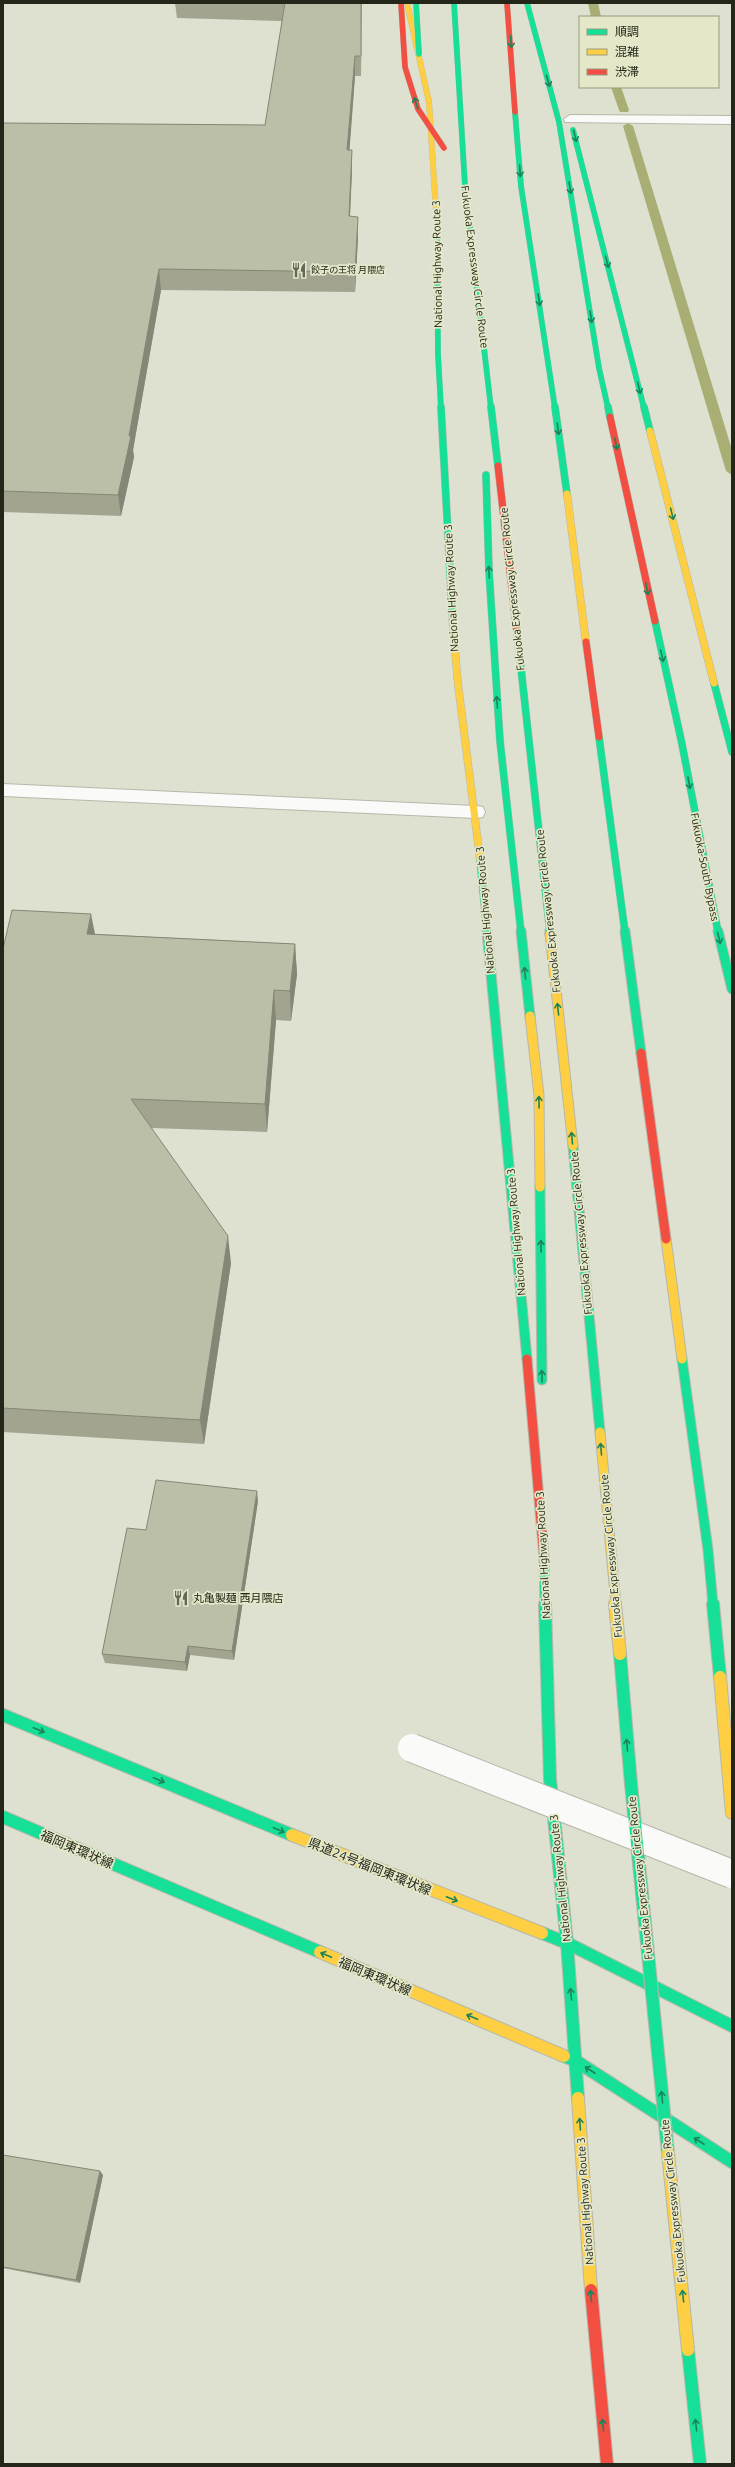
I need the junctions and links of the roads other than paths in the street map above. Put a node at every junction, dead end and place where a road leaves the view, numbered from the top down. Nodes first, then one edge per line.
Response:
1 (401, 3) edge
2 (407, 3) edge
3 (416, 3) edge
4 (454, 3) edge
5 (507, 3) edge
6 (527, 3) edge
7 (569, 115) joint
8 (732, 120) edge
9 (455, 186) dead end
10 (486, 446) dead end
11 (486, 462) dead end
12 (732, 752) edge
13 (3, 790) edge
14 (476, 812) junction
15 (732, 990) edge
16 (542, 1389) dead end
17 (543, 1429) dead end
18 (544, 1541) junction
19 (3, 1715) edge
20 (412, 1748) dead end
21 (732, 1813) edge
22 (3, 1817) edge
23 (732, 1874) edge
24 (567, 1943) junction
25 (732, 2026) edge
26 (576, 2061) junction
27 (732, 2162) edge
28 (607, 2464) edge
29 (700, 2464) edge

3 -> 1 main road, bridge
2 - 14 main road, National Highway Route 3
29 -> 4 main road, Fukuoka Expressway Circle Route, bridge
5 -> 21 main road
6 -> 15 main road, Fukuoka-South Bypass
7 - 8 street
7 -> 12 main road
9 - 10 main road
16 -> 11 main road
13 - 14 street
14 - 18 main road, National Highway Route 3
17 - 18 main road
18 - 24 main road, National Highway Route 3
19 -> 24 main road, 県道24号福岡東環状線
20 - 23 street, bridge
26 -> 22 main road, 福岡東環状線
24 - 25 main road, 県道24号福岡東環状線
26 -> 24 main road, National Highway Route 3
27 -> 26 main road, 福岡東環状線
28 -> 26 main road, National Highway Route 3

